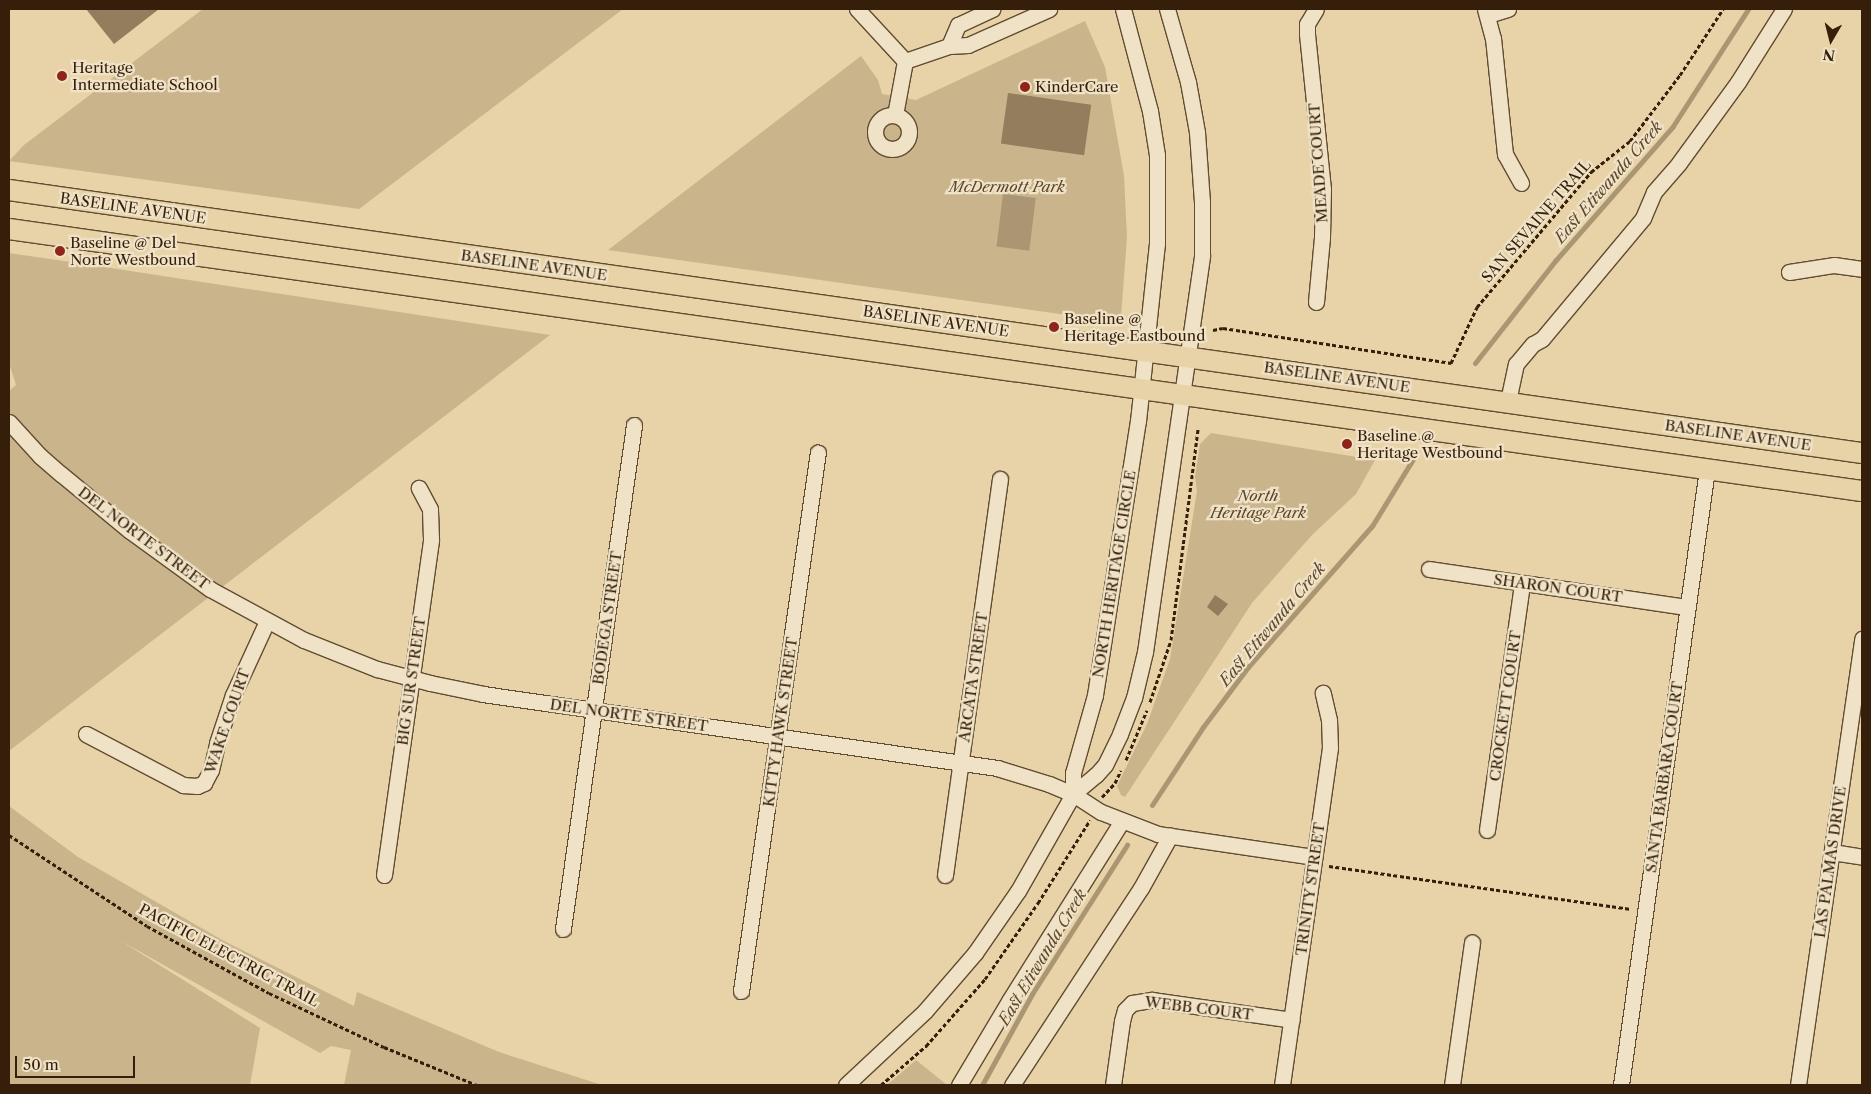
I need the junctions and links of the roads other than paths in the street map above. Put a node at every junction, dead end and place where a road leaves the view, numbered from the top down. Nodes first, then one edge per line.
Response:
1 (857, 9) edge
2 (992, 9) edge
3 (1048, 9) edge
4 (1123, 9) edge
5 (1167, 9) edge
6 (1316, 9) edge
7 (1508, 9) edge
8 (1784, 9) edge
9 (1487, 12) edge
10 (949, 46) junction
11 (905, 61) junction
12 (895, 115) dead end
13 (1521, 183) dead end
14 (9, 190) edge
15 (9, 229) edge
16 (1862, 269) edge
17 (1789, 272) dead end
18 (1316, 302) dead end
19 (1147, 351) junction
20 (1187, 356) junction
21 (1142, 390) junction
22 (1181, 395) junction
23 (1508, 402) junction
24 (9, 422) edge
25 (634, 425) dead end
26 (818, 452) dead end
27 (1862, 453) edge
28 (1707, 469) junction
29 (1000, 479) dead end
30 (419, 488) dead end
31 (1862, 491) edge
32 (1429, 569) dead end
33 (1522, 583) junction
34 (1687, 607) junction
35 (267, 621) junction
36 (1862, 639) edge
37 (1860, 670) edge
38 (411, 679) junction
39 (1323, 692) dead end
40 (594, 710) junction
41 (86, 734) dead end
42 (778, 736) junction
43 (961, 761) junction
44 (1073, 794) junction
45 (1125, 823) junction
46 (1487, 830) dead end
47 (1164, 835) junction
48 (1832, 852) junction
49 (1314, 857) junction
50 (1862, 857) edge
51 (945, 875) dead end
52 (384, 876) dead end
53 (563, 929) dead end
54 (1472, 942) dead end
55 (741, 991) dead end
56 (1292, 1020) junction
57 (846, 1085) edge
58 (959, 1085) edge
59 (1012, 1085) edge
60 (1113, 1085) edge
61 (1282, 1085) edge
62 (1452, 1085) edge
63 (1621, 1085) edge
64 (1798, 1085) edge

1 - 11 street
2 - 10 street
3 - 10 street
4 - 19 street, NORTH HERITAGE CIRCLE
5 - 20 street, NORTH HERITAGE CIRCLE
6 - 18 street, MEADE COURT
7 - 9 street
8 - 23 street
9 - 13 street
10 - 11 street
11 - 12 street
14 - 19 main road, BASELINE AVENUE
15 - 21 main road
16 - 17 street
19 - 20 main road, BASELINE AVENUE
19 - 21 street, NORTH HERITAGE CIRCLE
20 - 22 street, NORTH HERITAGE CIRCLE
20 - 23 main road, BASELINE AVENUE
21 - 22 main road
21 - 44 street, NORTH HERITAGE CIRCLE
22 - 28 main road
22 - 44 street, NORTH HERITAGE CIRCLE
23 - 27 main road, BASELINE AVENUE
24 - 35 street, DEL NORTE STREET
25 - 40 street, BODEGA STREET
26 - 42 street, KITTY HAWK STREET
28 - 31 main road
28 - 34 street, SANTA BARBARA COURT
29 - 43 street, ARCATA STREET
30 - 38 street, BIG SUR STREET
32 - 33 street, SHARON COURT
33 - 34 street, SHARON COURT
33 - 46 street, CROCKETT COURT
34 - 63 street, SANTA BARBARA COURT
35 - 38 street, DEL NORTE STREET
35 - 41 street, WAKE COURT
36 - 37 street, LAS PALMAS DRIVE
37 - 48 street, LAS PALMAS DRIVE
38 - 40 street, DEL NORTE STREET
38 - 52 street, BIG SUR STREET
39 - 49 street, TRINITY STREET
40 - 42 street, DEL NORTE STREET
40 - 53 street, BODEGA STREET
42 - 43 street, DEL NORTE STREET
42 - 55 street, KITTY HAWK STREET
43 - 44 street, DEL NORTE STREET
43 - 51 street, ARCATA STREET
44 - 45 street, DEL NORTE STREET
44 - 57 street, NORTH HERITAGE CIRCLE
45 - 47 street, DEL NORTE STREET
45 - 58 street
47 - 49 street, DEL NORTE STREET
47 - 59 street
48 - 50 street
48 - 64 street, LAS PALMAS DRIVE
49 - 56 street, TRINITY STREET
54 - 62 street
56 - 60 street, WEBB COURT
56 - 61 street, TRINITY STREET

